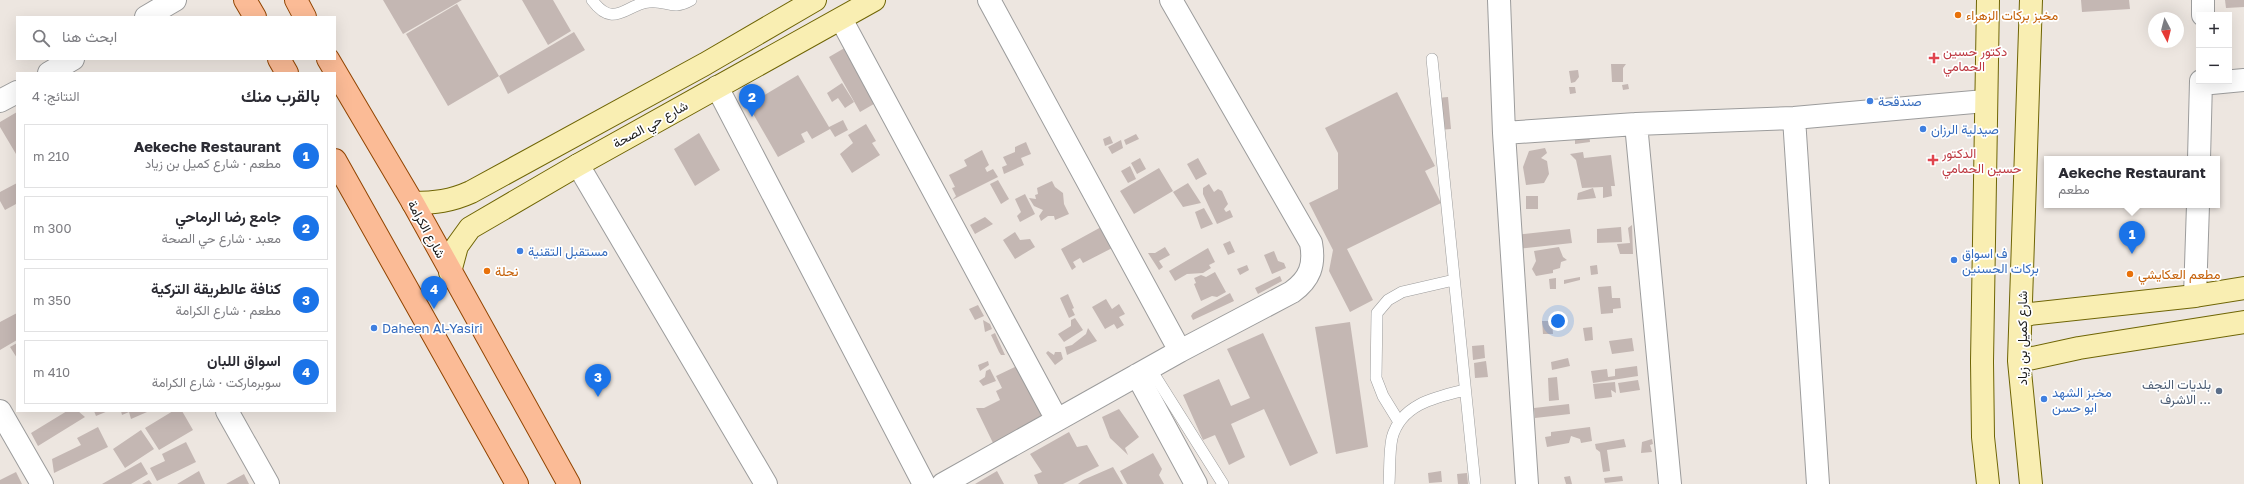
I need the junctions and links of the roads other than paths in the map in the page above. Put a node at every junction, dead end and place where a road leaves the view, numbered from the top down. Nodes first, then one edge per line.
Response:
1 (175, 0) edge
2 (245, 0) edge
3 (296, 0) edge
4 (592, 0) edge
5 (691, 0) edge
6 (815, 0) edge
7 (874, 0) edge
8 (989, 0) edge
9 (1171, 0) edge
10 (1498, 0) edge
11 (1988, 0) edge
12 (2031, 0) edge
13 (2203, 0) edge
14 (2203, 12) edge
15 (148, 16) edge
16 (254, 16) edge
17 (304, 16) edge
18 (841, 19) junction
19 (1432, 59) dead end
20 (71, 60) edge
21 (280, 60) edge
22 (329, 60) edge
23 (51, 72) edge
24 (286, 72) edge
25 (336, 72) edge
26 (336, 73) edge
27 (2244, 80) edge
28 (2232, 81) edge
29 (2201, 84) edge
30 (717, 87) junction
31 (16, 93) edge
32 (0, 101) edge
33 (1985, 101) junction
34 (1794, 118) junction
35 (1636, 124) junction
36 (1504, 132) junction
37 (2199, 156) edge
38 (336, 162) edge
39 (578, 165) junction
40 (413, 203) junction
41 (2198, 208) edge
42 (450, 272) junction
43 (1454, 280) junction
44 (2244, 288) edge
45 (2195, 296) junction
46 (2021, 315) junction
47 (2244, 322) edge
48 (1180, 351) junction
49 (2019, 361) junction
50 (1144, 372) junction
51 (1465, 390) junction
52 (0, 411) edge
53 (228, 412) edge
54 (1057, 420) junction
55 (1399, 422) junction
56 (42, 484) edge
57 (268, 484) edge
58 (517, 484) edge
59 (569, 484) edge
60 (766, 484) edge
61 (924, 484) edge
62 (943, 484) edge
63 (1196, 484) edge
64 (1223, 484) edge
65 (1389, 484) edge
66 (1475, 484) edge
67 (1527, 484) edge
68 (1670, 484) edge
69 (1818, 484) edge
70 (1988, 484) edge
71 (2031, 484) edge

1 - 15 street
2 - 16 main road
3 - 17 main road
4 - 5 lane
6 - 40 main road, شارع حي الصحة
7 - 18 main road, شارع حي الصحة
8 - 48 street
9 - 48 street
10 - 36 street
11 - 33 main road
12 - 46 main road, شارع كميل بن زياد
13 - 14 street
18 - 30 main road, شارع حي الصحة
18 - 54 street
19 - 43 lane
20 - 23 street
21 - 24 main road
22 - 25 main road, شارع الكرامة
26 - 40 main road, شارع الكرامة
27 - 28 street
29 - 37 street
30 - 39 main road, شارع حي الصحة
30 - 61 street
31 - 32 street
33 - 34 street
33 - 70 main road
34 - 35 street
34 - 69 street
35 - 36 street
35 - 68 street
36 - 67 street
38 - 58 main road
39 - 42 main road, شارع حي الصحة
39 - 60 street
40 - 42 main road, شارع الكرامة
41 - 45 street
42 - 59 main road, شارع الكرامة
43 - 51 lane
43 - 55 lane
44 - 45 main road
45 - 46 main road
46 - 49 main road, شارع كميل بن زياد
47 - 49 main road
48 - 50 street
49 - 71 main road, شارع كميل بن زياد
50 - 54 street
50 - 63 street
50 - 64 lane
51 - 55 lane
51 - 66 lane
52 - 56 street
53 - 57 street
54 - 62 street
55 - 65 lane

